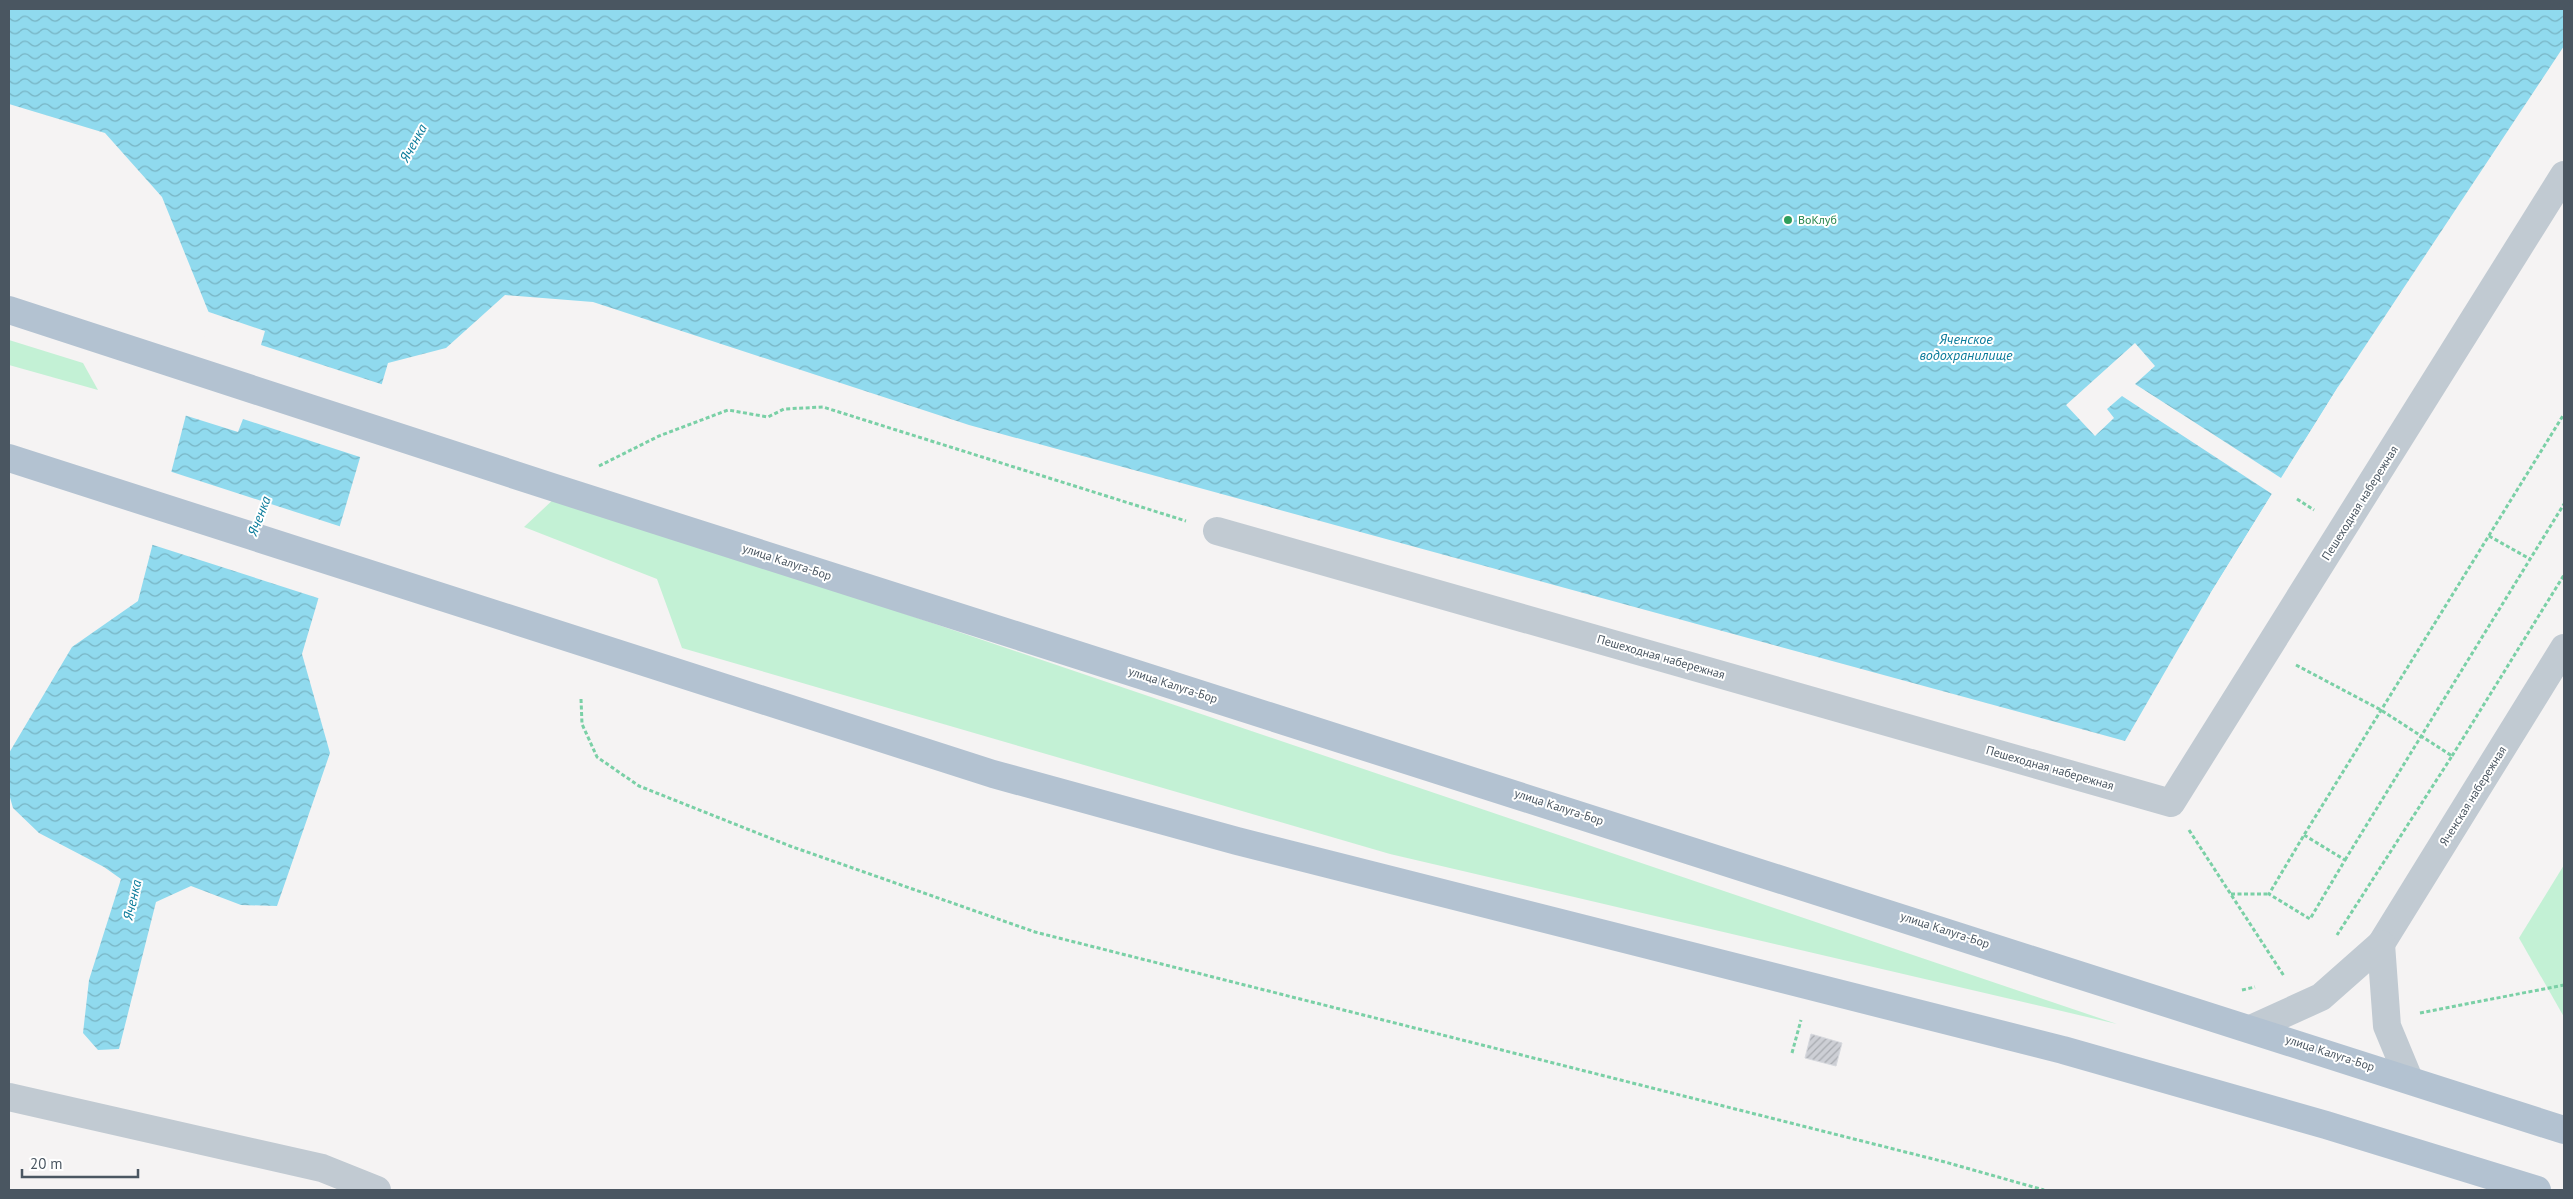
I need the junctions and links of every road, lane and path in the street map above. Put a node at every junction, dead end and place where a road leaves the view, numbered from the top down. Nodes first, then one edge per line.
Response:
1 (2564, 175) edge
2 (9, 310) edge
3 (2564, 414) edge
4 (9, 458) edge
5 (604, 472) dead end
6 (2564, 504) edge
7 (1217, 531) joint
8 (2489, 536) junction
9 (2530, 560) junction
10 (2564, 575) edge
11 (2564, 648) edge
12 (2267, 650) junction
13 (581, 699) dead end
14 (2381, 710) junction
15 (2421, 736) junction
16 (2452, 756) junction
17 (2171, 802) junction
18 (2304, 836) junction
19 (2345, 860) junction
20 (2231, 894) junction
21 (2269, 894) junction
22 (2334, 939) dead end
23 (2381, 944) junction
24 (2287, 981) dead end
25 (2564, 984) edge
26 (2262, 986) dead end
27 (2236, 991) dead end
28 (1803, 1014) dead end
29 (2420, 1022) dead end
30 (2253, 1028) junction
31 (1792, 1053) dead end
32 (2409, 1079) junction
33 (9, 1097) edge
34 (2564, 1130) edge
35 (377, 1190) edge
36 (2044, 1190) edge
37 (2537, 1190) edge

1 - 12 street, Пешеходная набережная
2 - 30 main road, улица Калуга-Бор
3 - 8 path
4 - 37 main road
5 - 7 path
6 - 9 path
7 - 17 street, Пешеходная набережная
8 - 9 path
8 - 14 path
9 - 15 path
10 - 16 path
11 - 23 street, Яченская набережная
12 - 14 path
12 - 17 street, Пешеходная набережная
13 - 36 path
14 - 15 path
14 - 18 path
15 - 16 path
15 - 19 path
16 - 22 path
17 - 20 path
18 - 19 path
18 - 21 path
19 - 21 path
20 - 21 path
20 - 24 path
23 - 30 street, Яченская набережная
23 - 32 street
25 - 29 path
26 - 27 path
28 - 31 path
30 - 32 main road, улица Калуга-Бор
32 - 34 main road, улица Калуга-Бор
33 - 35 street

